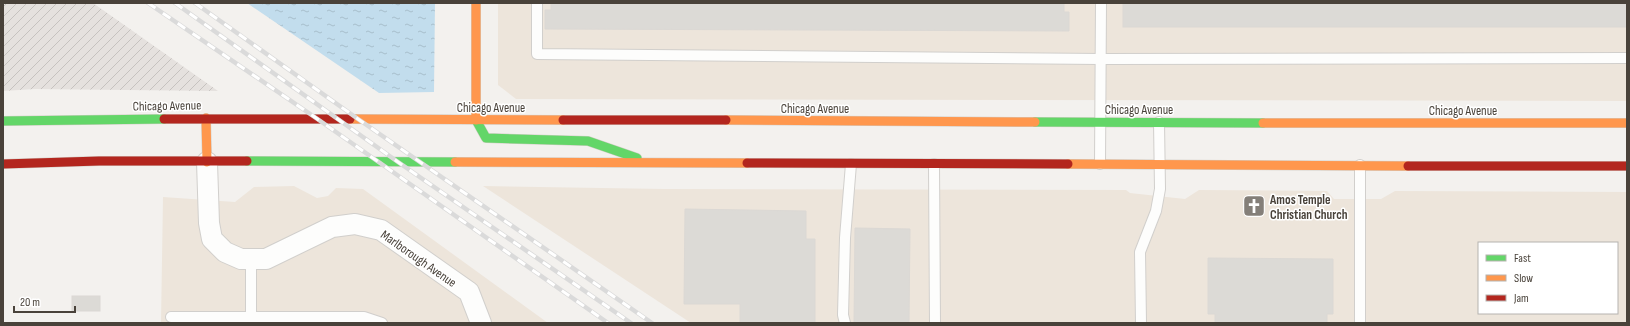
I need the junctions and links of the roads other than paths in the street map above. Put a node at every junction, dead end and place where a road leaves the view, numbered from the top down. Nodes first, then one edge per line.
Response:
1 (476, 3) edge
2 (537, 3) edge
3 (1101, 3) edge
4 (1627, 58) edge
5 (1101, 59) junction
6 (206, 118) junction
7 (476, 120) junction
8 (3, 121) edge
9 (1100, 122) junction
10 (1159, 122) junction
11 (1627, 123) edge
12 (206, 162) junction
13 (654, 163) junction
14 (3, 164) edge
15 (851, 164) junction
16 (934, 164) junction
17 (1100, 164) junction
18 (1160, 165) junction
19 (1360, 165) junction
20 (1627, 166) edge
21 (250, 259) junction
22 (171, 317) dead end
23 (250, 317) junction
24 (382, 323) edge
25 (481, 323) edge
26 (845, 323) edge
27 (936, 323) edge
28 (1141, 323) edge
29 (1360, 323) edge

1 - 7 main road
2 - 5 lane
3 - 5 lane
4 - 5 lane
5 - 9 lane
6 - 7 main road, Chicago Avenue
6 - 8 main road, Chicago Avenue
6 - 12 main road
7 - 9 main road, Chicago Avenue
7 - 13 main road
9 - 10 main road, Chicago Avenue
9 - 17 lane
10 - 11 main road, Chicago Avenue
10 - 18 lane
12 - 13 main road
12 - 14 main road
12 - 21 street, Marlborough Avenue
13 - 15 main road
15 - 16 main road
15 - 26 lane
16 - 17 main road
16 - 27 lane
17 - 18 main road
18 - 19 main road
18 - 28 lane
19 - 20 main road
19 - 29 lane
21 - 23 lane
21 - 25 street, Marlborough Avenue
22 - 23 lane
23 - 24 lane

